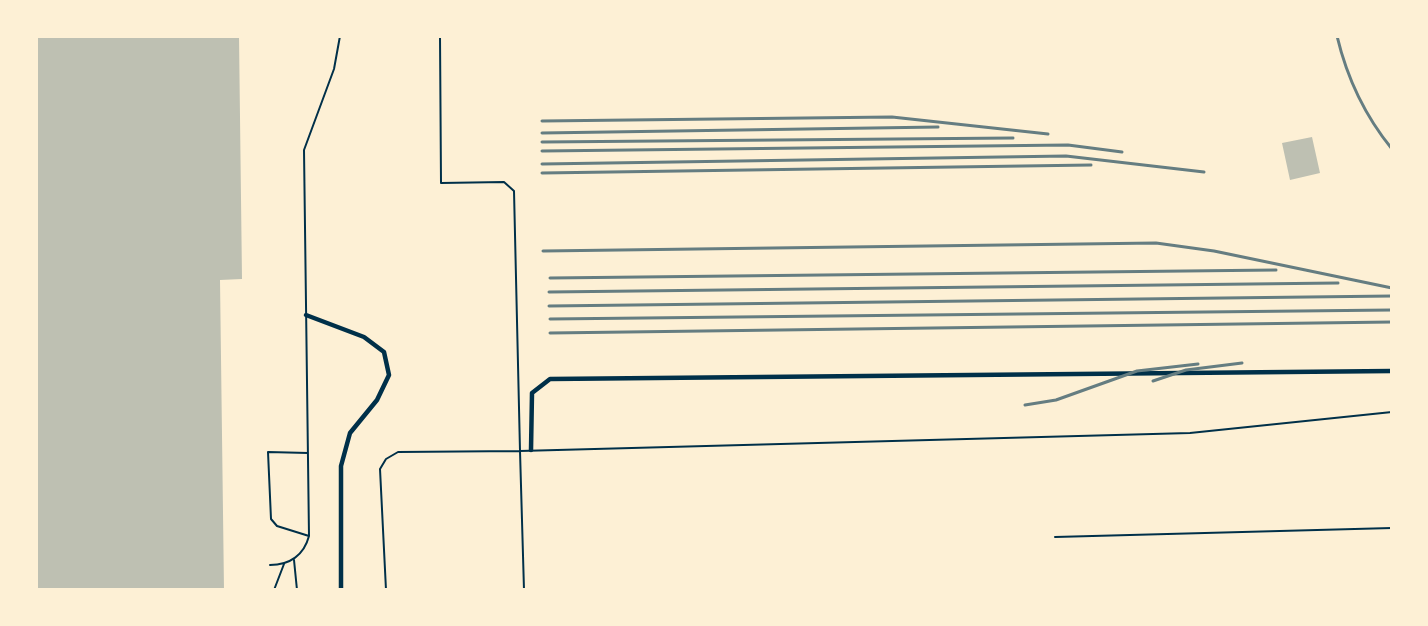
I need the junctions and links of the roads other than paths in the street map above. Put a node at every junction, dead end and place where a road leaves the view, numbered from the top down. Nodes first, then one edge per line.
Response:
1 (340, 36) edge
2 (440, 36) edge
3 (306, 315) junction
4 (1392, 371) edge
5 (1392, 412) edge
6 (531, 450) junction
7 (519, 451) junction
8 (308, 453) junction
9 (1392, 528) edge
10 (309, 536) junction
11 (1055, 537) dead end
12 (294, 560) junction
13 (284, 564) junction
14 (270, 565) dead end
15 (274, 590) edge
16 (297, 590) edge
17 (341, 590) edge
18 (386, 590) edge
19 (524, 590) edge

1 - 3 lane
2 - 7 lane
3 - 8 lane
3 - 17 street
4 - 6 street
5 - 6 lane
6 - 7 lane
7 - 18 lane
7 - 19 lane
8 - 10 lane
8 - 10 lane
9 - 11 lane
10 - 12 lane
12 - 13 lane
12 - 16 lane
13 - 14 lane
13 - 15 lane

